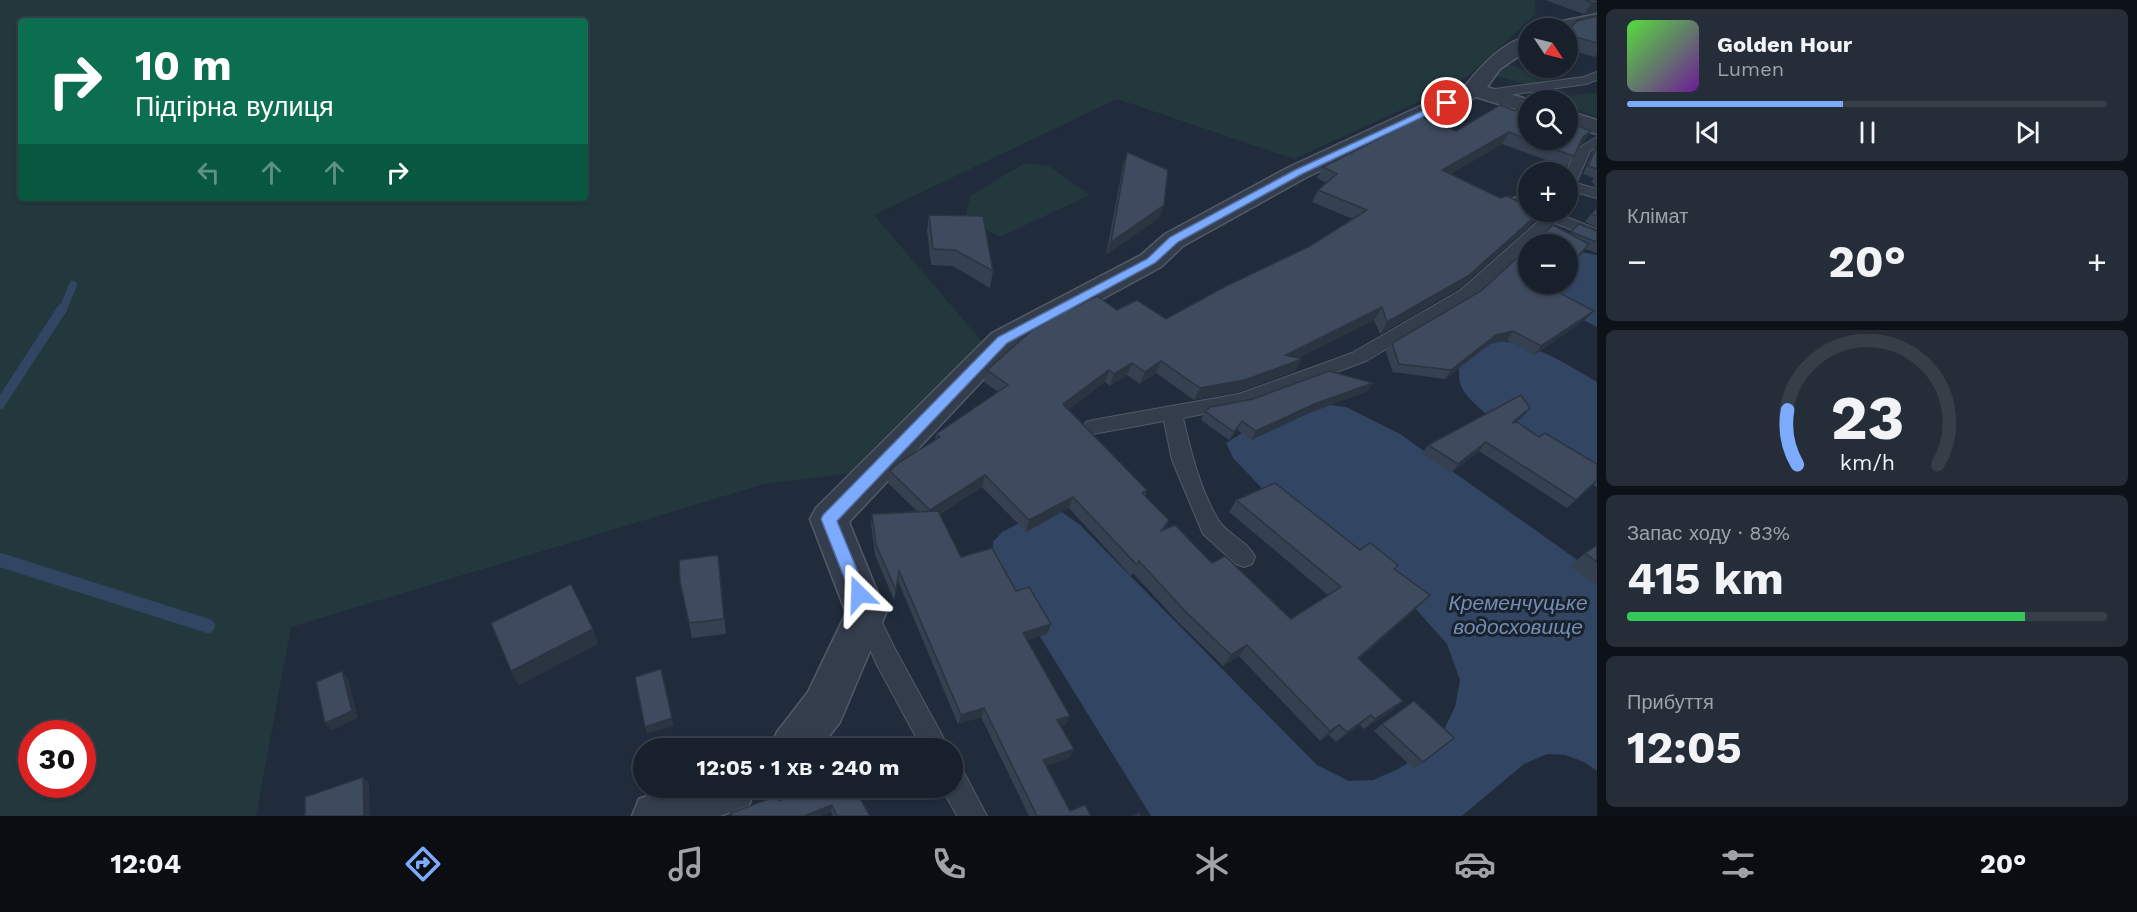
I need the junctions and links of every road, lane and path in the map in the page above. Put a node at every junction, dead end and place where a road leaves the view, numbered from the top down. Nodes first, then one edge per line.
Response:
1 (1597, 20) edge
2 (1578, 24) edge
3 (1518, 49) edge
4 (1597, 76) edge
5 (1481, 92) junction
6 (1518, 103) edge
7 (1578, 121) edge
8 (1597, 127) edge
9 (1597, 141) edge
10 (1578, 162) edge
11 (1578, 188) edge
12 (1597, 194) edge
13 (1540, 222) edge
14 (1569, 222) edge
15 (1597, 235) edge
16 (1173, 413) junction
17 (1093, 428) dead end
18 (1244, 557) dead end
19 (866, 613) junction
20 (801, 738) edge
21 (931, 738) edge
22 (705, 798) edge
23 (963, 798) edge
24 (656, 816) edge
25 (973, 816) edge

1 - 2 street
3 - 5 street
4 - 5 lane
5 - 6 street
5 - 19 street
7 - 8 street
9 - 10 lane
11 - 12 lane
13 - 16 lane
14 - 15 lane
16 - 17 lane
16 - 18 lane
19 - 20 street
19 - 21 lane
22 - 24 street
23 - 25 lane

